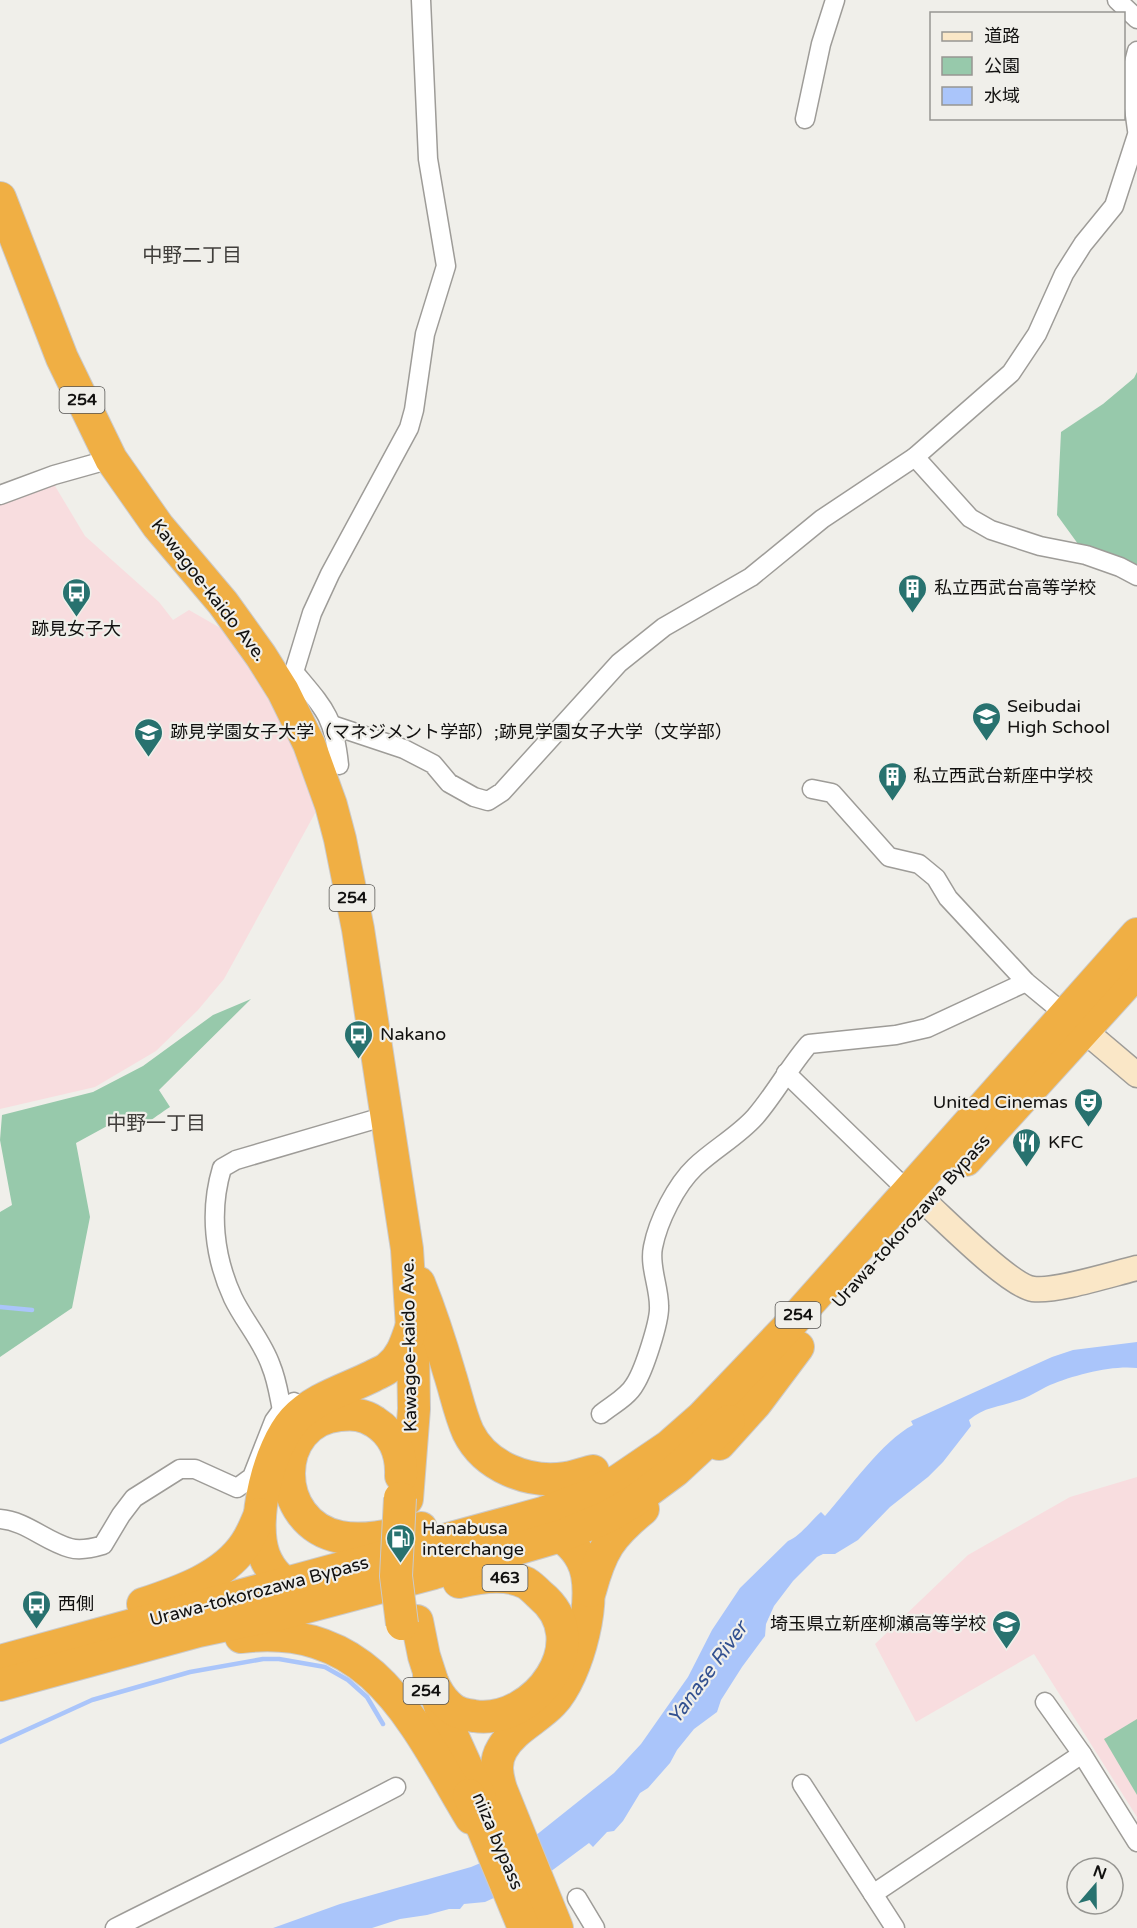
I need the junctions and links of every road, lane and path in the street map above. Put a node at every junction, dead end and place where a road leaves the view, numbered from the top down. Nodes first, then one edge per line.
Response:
1 (421, 0) edge
2 (836, 0) edge
3 (1117, 0) edge
4 (1137, 19) edge
5 (1137, 51) edge
6 (805, 119) dead end
7 (1137, 130) edge
8 (1137, 135) edge
9 (0, 198) edge
10 (915, 457) junction
11 (111, 459) junction
12 (0, 495) edge
13 (1137, 576) edge
14 (288, 682) junction
15 (325, 734) junction
16 (339, 765) dead end
17 (812, 789) dead end
18 (1137, 934) edge
19 (1137, 972) edge
20 (1026, 982) junction
21 (1076, 1023) junction
22 (786, 1073) junction
23 (1137, 1075) edge
24 (386, 1116) junction
25 (918, 1198) junction
26 (410, 1257) junction
27 (1137, 1268) edge
28 (412, 1324) junction
29 (798, 1347) junction
30 (364, 1366) dead end
31 (746, 1371) junction
32 (282, 1410) junction
33 (601, 1414) dead end
34 (593, 1471) junction
35 (407, 1499) junction
36 (260, 1512) junction
37 (0, 1519) edge
38 (561, 1536) junction
39 (368, 1562) junction
40 (434, 1573) junction
41 (285, 1584) junction
42 (589, 1594) junction
43 (409, 1622) junction
44 (225, 1640) junction
45 (0, 1652) edge
46 (0, 1660) edge
47 (429, 1675) junction
48 (12, 1682) edge
49 (1045, 1702) dead end
50 (450, 1708) junction
51 (1082, 1754) junction
52 (456, 1756) junction
53 (802, 1784) dead end
54 (396, 1787) dead end
55 (477, 1796) junction
56 (366, 1818) dead end
57 (301, 1838) junction
58 (1137, 1842) edge
59 (873, 1894) junction
60 (541, 1921) edge
61 (115, 1928) edge
62 (596, 1928) edge
63 (895, 1928) edge

1 - 14 street
2 - 6 street
3 - 4 street
5 - 7 street
8 - 10 street
9 - 11 highway, Kawagoe-kaido Ave. / 254
10 - 13 street
10 - 15 street
11 - 12 street
11 - 14 highway, Kawagoe-kaido Ave. / 254
14 - 15 highway, Kawagoe-kaido Ave. / 254
15 - 16 street
15 - 24 highway, Kawagoe-kaido Ave. / 254
17 - 20 street
18 - 21 highway, Urawa-tokorozawa Bypass / 254
19 - 21 highway, Urawa-tokorozawa Bypass / 254
20 - 21 street
20 - 22 street
21 - 23 street
21 - 25 highway, Urawa-tokorozawa Bypass / 254
22 - 25 street
22 - 33 street
24 - 26 highway, Kawagoe-kaido Ave. / 254
24 - 32 street
25 - 27 street
25 - 29 highway, Urawa-tokorozawa Bypass / 254
25 - 31 highway, Urawa-tokorozawa Bypass / 254
26 - 28 highway, Kawagoe-kaido Ave. / 254
26 - 34 highway
26 - 35 highway, Kawagoe-kaido Ave. / 254
28 - 35 highway, Kawagoe-kaido Ave. / 254
28 - 36 highway
29 - 38 highway, Urawa-tokorozawa Bypass / 254
29 - 42 highway, 254
30 - 32 street
31 - 34 highway
31 - 39 highway, Urawa-tokorozawa Bypass / 254
32 - 37 street
34 - 35 highway
35 - 43 highway, Kawagoe-kaido Ave. / 254
36 - 41 highway
36 - 45 highway
38 - 39 highway
38 - 40 highway, Urawa-tokorozawa Bypass / 254
38 - 42 highway
39 - 41 highway, Urawa-tokorozawa Bypass
40 - 41 highway
40 - 48 highway, Urawa-tokorozawa Bypass
41 - 46 highway, Urawa-tokorozawa Bypass
42 - 55 highway
43 - 47 highway, Kawagoe-kaido Ave. / 254
43 - 52 highway, Kawagoe-kaido Ave. / 254
43 - 55 highway
44 - 48 highway
44 - 50 highway, 463
44 - 55 highway
47 - 50 highway
47 - 52 highway, Kawagoe-kaido Ave. / 254
49 - 51 street
50 - 55 highway
51 - 58 street
51 - 59 street
52 - 55 highway, 254
53 - 59 street
54 - 57 street
55 - 60 highway, niiza bypass / 254
56 - 57 street
57 - 61 street
59 - 63 street
60 - 62 street

